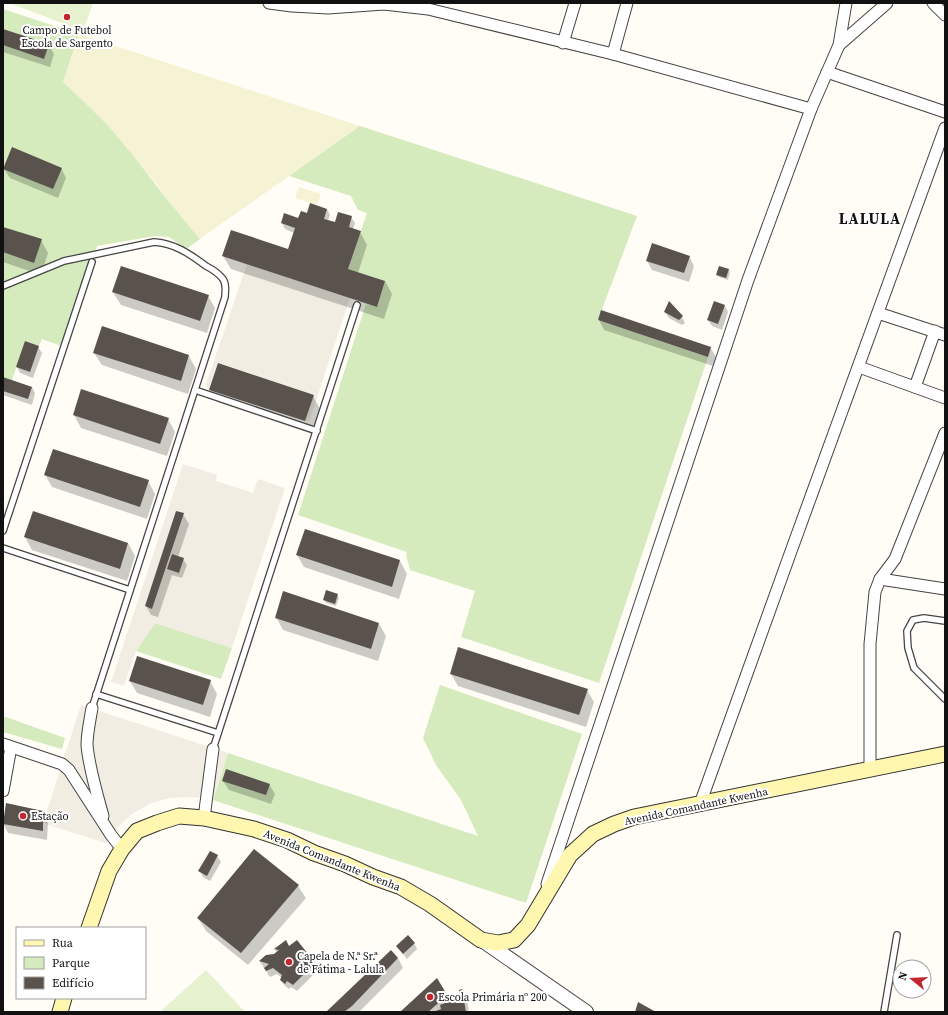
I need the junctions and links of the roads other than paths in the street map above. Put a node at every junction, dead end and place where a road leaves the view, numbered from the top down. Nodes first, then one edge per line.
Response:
1 (269, 3) edge
2 (575, 3) edge
3 (627, 3) edge
4 (846, 3) edge
5 (887, 3) edge
6 (933, 3) edge
7 (384, 4) edge
8 (945, 15) edge
9 (563, 42) junction
10 (839, 45) junction
11 (613, 54) junction
12 (827, 72) junction
13 (811, 109) junction
14 (945, 112) edge
15 (945, 128) edge
16 (92, 262) dead end
17 (3, 286) edge
18 (358, 305) dead end
19 (878, 313) junction
20 (940, 333) edge
21 (859, 367) junction
22 (915, 387) junction
23 (195, 390) junction
24 (945, 398) edge
25 (317, 430) junction
26 (945, 434) edge
27 (3, 531) edge
28 (3, 548) edge
29 (880, 579) junction
30 (945, 589) edge
31 (130, 590) junction
32 (945, 621) edge
33 (96, 694) junction
34 (945, 699) edge
35 (92, 708) joint
36 (218, 733) junction
37 (7, 745) edge
38 (213, 749) joint
39 (945, 754) edge
40 (870, 770) junction
41 (3, 791) edge
42 (700, 804) junction
43 (204, 818) junction
44 (106, 828) junction
45 (122, 850) junction
46 (542, 900) junction
47 (89, 927) edge
48 (896, 935) dead end
49 (481, 940) junction
50 (64, 999) edge
51 (60, 1012) edge
52 (586, 1012) edge
53 (884, 1012) edge

1 - 7 street
2 - 9 street
3 - 11 street
4 - 10 street
5 - 10 street
6 - 8 street
7 - 9 street
9 - 11 street
10 - 12 street
11 - 13 street
12 - 13 street
12 - 14 street
13 - 46 street
15 - 19 street
16 - 27 lane
17 - 23 lane
18 - 25 lane
19 - 20 street
19 - 21 street
20 - 22 street
21 - 22 street
21 - 42 street
22 - 24 street
23 - 25 lane
23 - 31 lane
25 - 36 lane
26 - 29 street
28 - 31 lane
29 - 30 street
29 - 40 street
31 - 33 lane
32 - 34 lane
33 - 35 lane
33 - 36 lane
35 - 44 street
36 - 38 lane
37 - 41 street
37 - 44 street
38 - 43 street
39 - 40 main road, Avenida Comandante Kwenha
40 - 42 main road, Avenida Comandante Kwenha
42 - 46 main road, Avenida Comandante Kwenha
43 - 45 main road, Avenida Comandante Kwenha
43 - 49 main road, Avenida Comandante Kwenha
44 - 45 street
45 - 47 main road, Avenida Comandante Kwenha
46 - 49 main road, Avenida Comandante Kwenha
48 - 53 lane
49 - 52 street
50 - 51 main road

